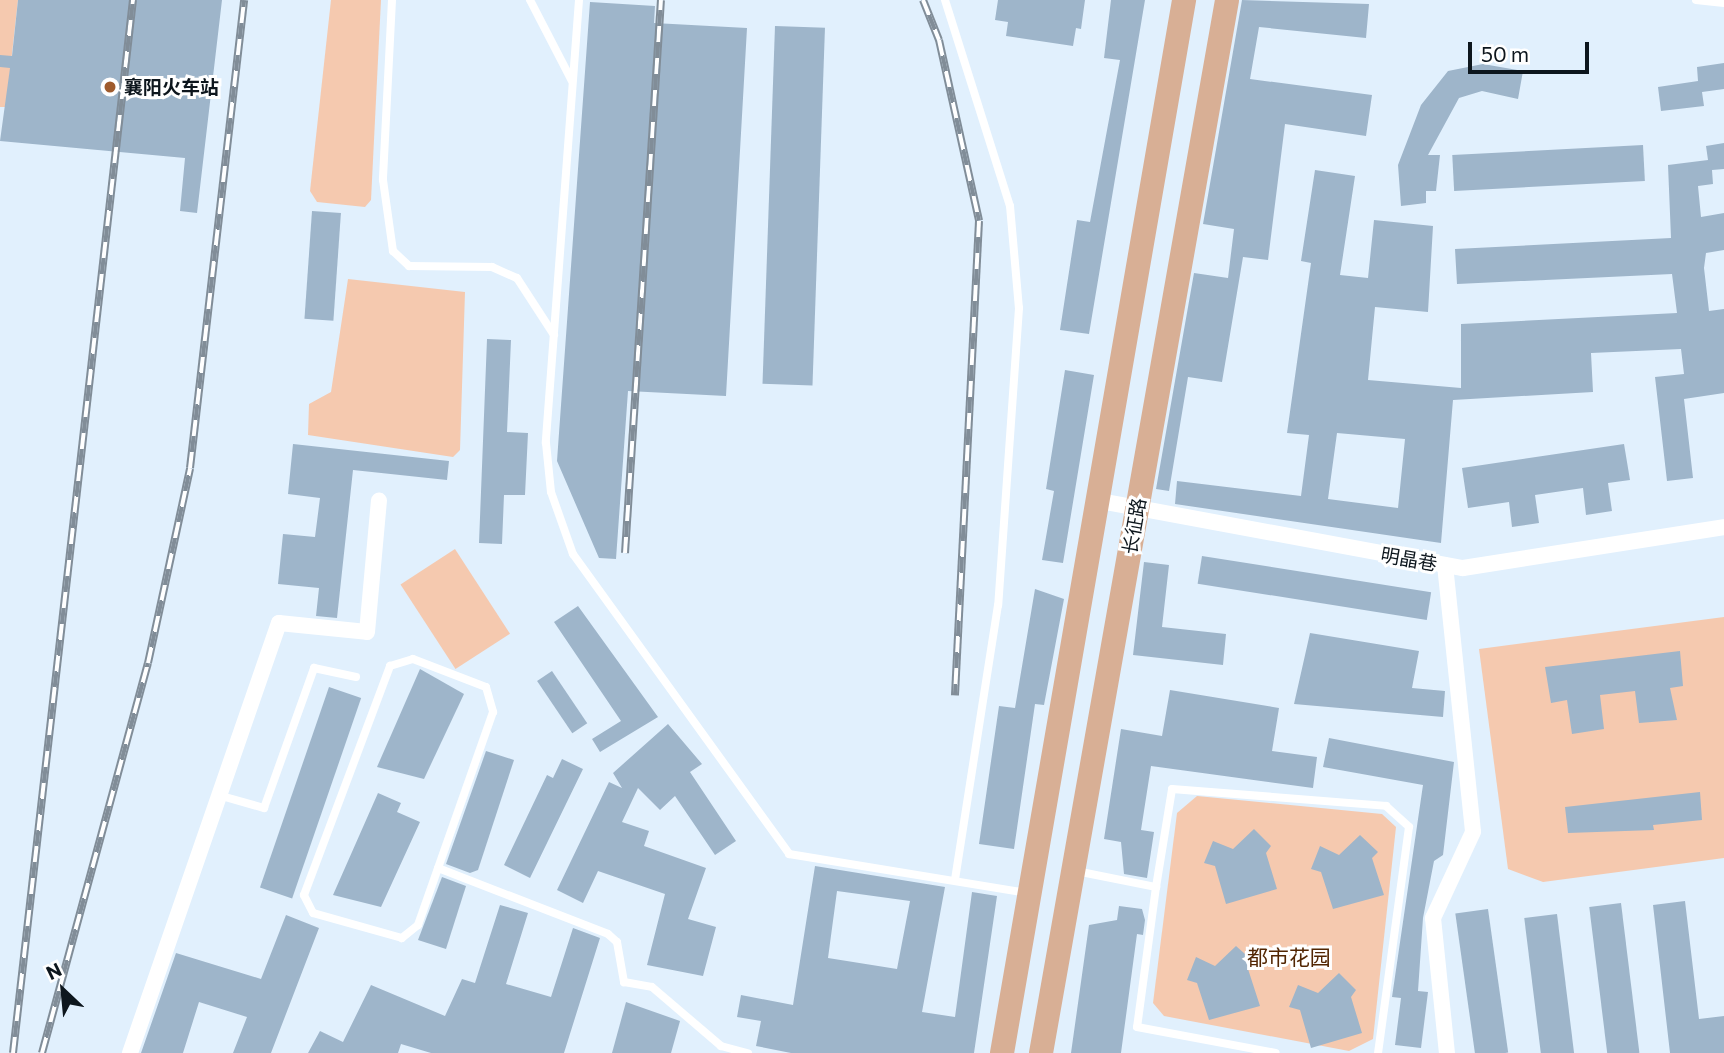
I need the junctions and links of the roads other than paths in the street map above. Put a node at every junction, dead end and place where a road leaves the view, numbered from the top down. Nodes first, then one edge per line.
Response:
1 (392, 0) edge
2 (530, 0) edge
3 (579, 0) edge
4 (945, 0) edge
5 (1184, 0) edge
6 (1227, 0) edge
7 (1696, 0) edge
8 (1724, 4) edge
9 (573, 83) junction
10 (554, 335) junction
11 (1095, 500) junction
12 (379, 502) dead end
13 (1137, 511) junction
14 (1724, 527) edge
15 (1445, 565) junction
16 (356, 677) dead end
17 (218, 795) junction
18 (438, 868) junction
19 (1074, 870) junction
20 (955, 881) junction
21 (1156, 887) junction
22 (1026, 893) junction
23 (130, 1053) edge
24 (748, 1053) edge
25 (1002, 1053) edge
26 (1041, 1053) edge
27 (1276, 1053) edge
28 (1378, 1053) edge
29 (1447, 1053) edge

1 - 10 lane
2 - 9 lane
3 - 9 lane
4 - 20 lane
5 - 11 main road
6 - 13 main road, 长征路
7 - 8 lane
9 - 10 lane
10 - 20 lane
11 - 13 street, 明晶巷
11 - 22 main road
12 - 17 street
13 - 15 street, 明晶巷
13 - 19 main road, 长征路
14 - 15 street, 明晶巷
15 - 29 street
16 - 17 lane
17 - 23 street
18 - 18 lane
18 - 24 lane
19 - 21 lane
19 - 26 main road, 长征路
20 - 22 lane
21 - 27 lane
21 - 28 lane
22 - 25 main road

